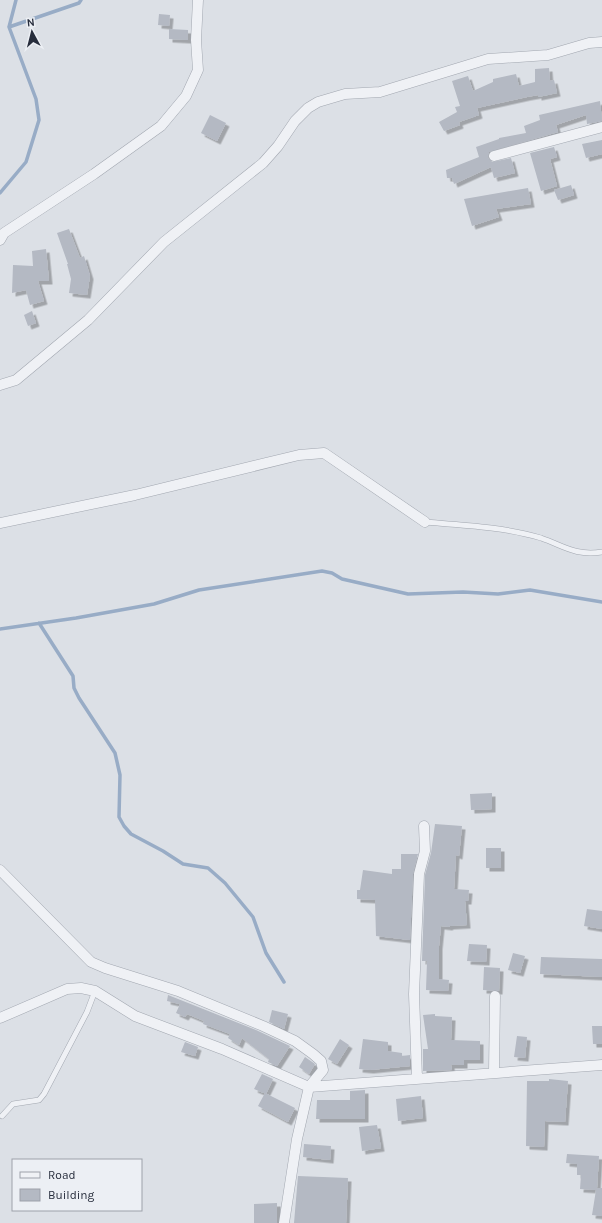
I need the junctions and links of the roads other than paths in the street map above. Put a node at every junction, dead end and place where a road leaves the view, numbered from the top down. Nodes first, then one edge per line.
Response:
1 (198, 0) edge
2 (602, 42) edge
3 (602, 126) edge
4 (494, 156) dead end
5 (0, 240) edge
6 (0, 385) edge
7 (425, 522) joint
8 (0, 523) edge
9 (602, 552) edge
10 (424, 826) dead end
11 (0, 870) edge
12 (95, 991) junction
13 (495, 996) dead end
14 (0, 1018) edge
15 (602, 1068) edge
16 (494, 1072) junction
17 (417, 1078) junction
18 (309, 1087) junction
19 (2, 1116) dead end
20 (284, 1223) edge

1 - 5 street
2 - 6 street
3 - 4 street
7 - 8 street
7 - 9 lane
10 - 17 street
11 - 18 street
12 - 14 street
12 - 18 street
12 - 19 lane
13 - 16 street
15 - 16 street
16 - 17 street
17 - 18 street
18 - 20 street

